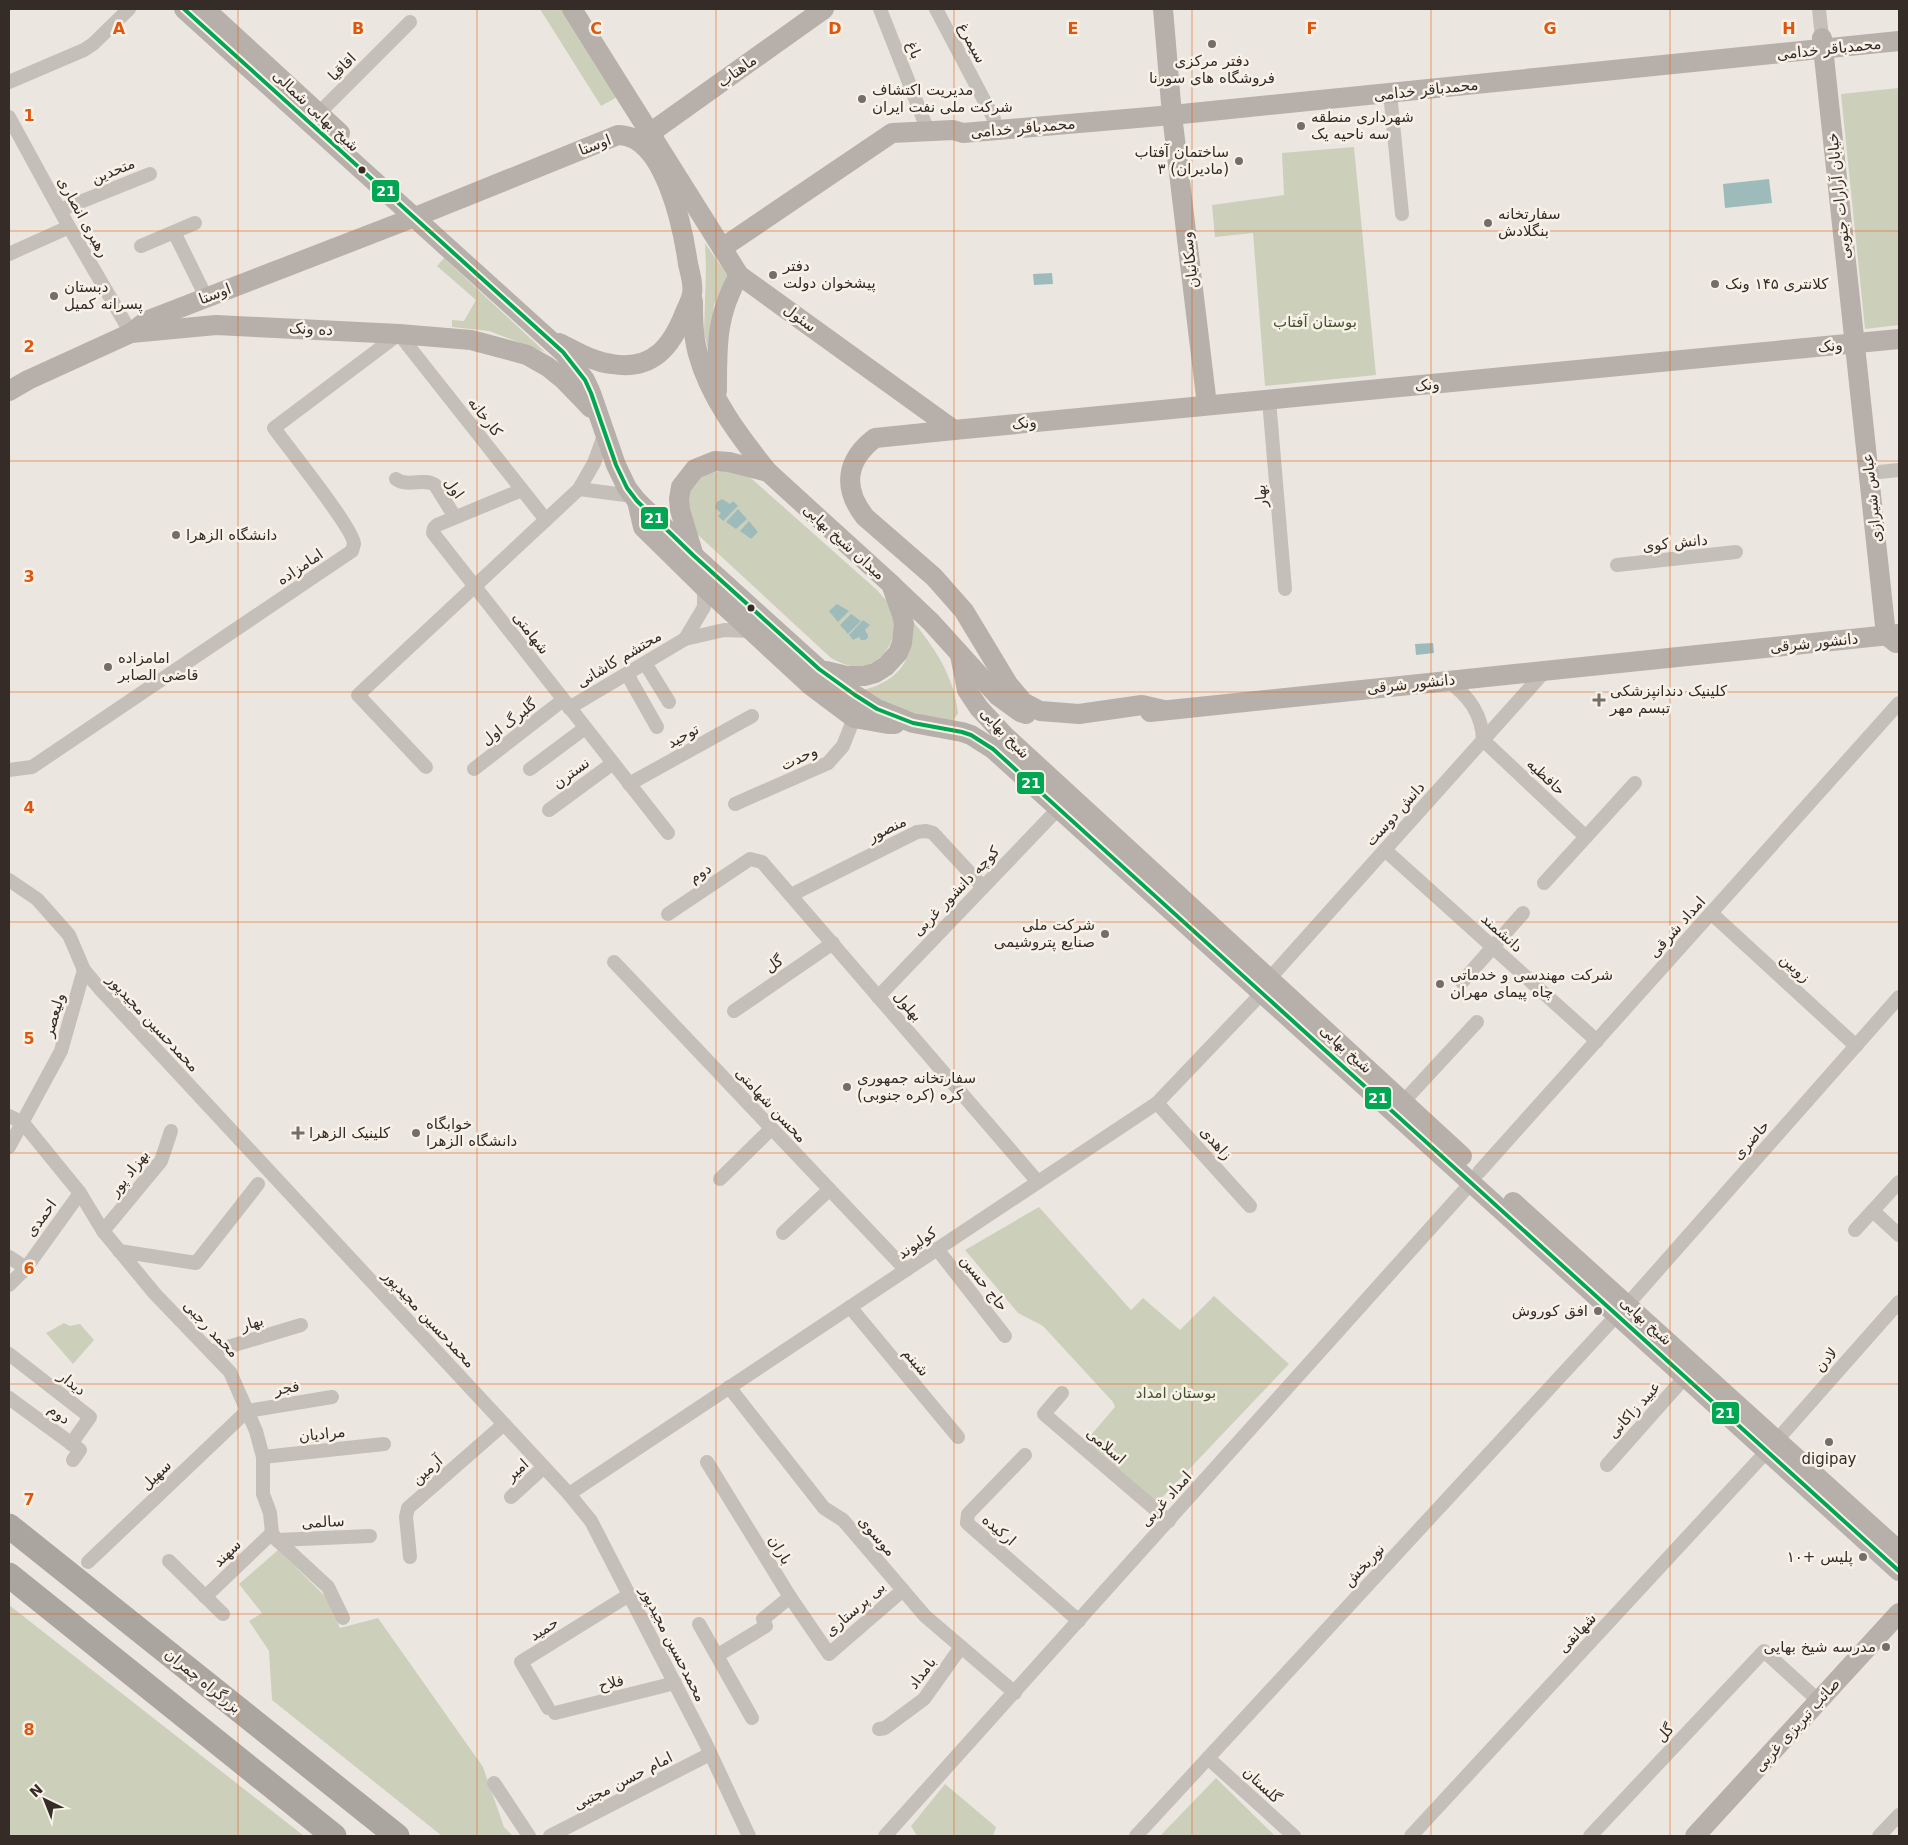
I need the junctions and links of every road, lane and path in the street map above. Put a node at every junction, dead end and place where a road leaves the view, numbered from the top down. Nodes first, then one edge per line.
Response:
1 (130, 9) edge
2 (184, 9) edge
3 (206, 9) edge
4 (572, 9) edge
5 (824, 9) edge
6 (880, 9) edge
7 (936, 9) edge
8 (1163, 9) edge
9 (1175, 9) edge
10 (1819, 9) edge
11 (410, 22) dead end
12 (1899, 31) edge
13 (1899, 41) edge
14 (1823, 44) junction
15 (9, 82) edge
16 (1330, 93) junction
17 (1390, 93) junction
18 (1177, 108) junction
19 (1121, 113) junction
20 (9, 117) edge
21 (314, 118) junction
22 (994, 119) junction
23 (953, 130) junction
24 (928, 131) junction
25 (650, 133) junction
26 (150, 174) dead end
27 (677, 176) junction
28 (60, 210) junction
29 (1402, 214) dead end
30 (421, 215) junction
31 (195, 223) dead end
32 (69, 227) junction
33 (174, 232) junction
34 (141, 246) dead end
35 (725, 252) junction
36 (9, 254) edge
37 (739, 275) junction
38 (693, 293) junction
39 (206, 297) junction
40 (131, 333) junction
41 (399, 334) junction
42 (548, 338) junction
43 (1899, 339) edge
44 (1855, 343) junction
45 (9, 391) edge
46 (717, 398) junction
47 (1269, 400) junction
48 (1208, 405) junction
49 (602, 425) junction
50 (954, 430) junction
51 (1899, 470) edge
52 (768, 472) junction
53 (1869, 473) junction
54 (396, 479) dead end
55 (579, 489) junction
56 (522, 490) junction
57 (635, 499) junction
58 (455, 518) junction
59 (546, 520) junction
60 (1736, 552) dead end
61 (693, 555) junction
62 (1617, 565) dead end
63 (891, 584) junction
64 (704, 587) junction
65 (475, 588) junction
66 (1285, 589) dead end
67 (751, 631) junction
68 (1895, 638) edge
69 (685, 639) junction
70 (960, 655) junction
71 (645, 663) junction
72 (819, 669) junction
73 (1546, 670) junction
74 (627, 674) junction
75 (1448, 680) junction
76 (669, 702) dead end
77 (1899, 703) edge
78 (566, 704) junction
79 (1164, 710) junction
80 (752, 716) dead end
81 (854, 718) junction
82 (913, 723) junction
83 (657, 727) dead end
84 (585, 728) junction
85 (1483, 740) junction
86 (613, 763) junction
87 (426, 767) dead end
88 (474, 769) dead end
89 (530, 769) dead end
90 (9, 770) edge
91 (1635, 783) dead end
92 (629, 784) junction
93 (735, 804) dead end
94 (1058, 809) junction
95 (549, 810) dead end
96 (668, 833) dead end
97 (1586, 837) junction
98 (1385, 850) junction
99 (750, 859) joint
100 (9, 880) edge
101 (1544, 883) dead end
102 (983, 887) junction
103 (791, 895) junction
104 (1523, 913) dead end
105 (1711, 913) junction
106 (668, 914) dead end
107 (832, 943) junction
108 (1493, 947) junction
109 (614, 962) dead end
110 (84, 970) junction
111 (1462, 982) dead end
112 (1266, 986) junction
113 (878, 996) junction
114 (1899, 997) edge
115 (734, 1011) dead end
116 (1477, 1022) dead end
117 (1597, 1041) junction
118 (1329, 1044) junction
119 (1856, 1046) junction
120 (1403, 1102) junction
121 (1157, 1103) junction
122 (9, 1116) edge
123 (23, 1123) junction
124 (771, 1129) junction
125 (172, 1131) dead end
126 (9, 1147) edge
127 (1475, 1177) junction
128 (720, 1179) dead end
129 (1038, 1182) junction
130 (1899, 1182) edge
131 (258, 1184) dead end
132 (829, 1190) junction
133 (80, 1193) junction
134 (1250, 1206) dead end
135 (1873, 1211) junction
136 (1855, 1230) dead end
137 (102, 1231) junction
138 (783, 1233) dead end
139 (1899, 1235) edge
140 (937, 1249) junction
141 (119, 1251) junction
142 (9, 1257) edge
143 (26, 1268) junction
144 (906, 1270) junction
145 (9, 1285) edge
146 (1899, 1302) edge
147 (850, 1307) junction
148 (1622, 1310) junction
149 (301, 1325) dead end
150 (1005, 1336) dead end
151 (211, 1352) junction
152 (9, 1354) edge
153 (1685, 1377) junction
154 (729, 1387) junction
155 (1062, 1393) dead end
156 (332, 1397) dead end
157 (9, 1398) edge
158 (247, 1411) junction
159 (504, 1424) junction
160 (958, 1437) dead end
161 (72, 1444) junction
162 (384, 1444) dead end
163 (1772, 1446) junction
164 (1026, 1455) dead end
165 (263, 1457) junction
166 (73, 1460) dead end
167 (708, 1462) dead end
168 (1607, 1464) dead end
169 (544, 1467) junction
170 (569, 1494) junction
171 (511, 1496) dead end
172 (1169, 1521) junction
173 (9, 1526) edge
174 (275, 1536) junction
175 (370, 1536) dead end
176 (1899, 1551) edge
177 (410, 1557) dead end
178 (169, 1560) dead end
179 (88, 1562) dead end
180 (1899, 1571) edge
181 (9, 1575) edge
182 (903, 1590) junction
183 (629, 1596) junction
184 (205, 1597) junction
185 (790, 1597) junction
186 (1899, 1613) edge
187 (223, 1614) dead end
188 (343, 1618) dead end
189 (1080, 1621) junction
190 (699, 1624) dead end
191 (961, 1647) junction
192 (829, 1654) joint
193 (718, 1656) junction
194 (675, 1684) junction
195 (1014, 1693) junction
196 (1819, 1701) junction
197 (552, 1711) joint
198 (752, 1718) dead end
199 (879, 1729) dead end
200 (710, 1754) junction
201 (1208, 1758) junction
202 (494, 1783) dead end
203 (1899, 1815) edge
204 (892, 1834) edge
205 (334, 1836) edge
206 (397, 1836) edge
207 (529, 1836) edge
208 (550, 1836) edge
209 (750, 1836) edge
210 (1136, 1836) edge
211 (1294, 1836) edge
212 (1411, 1836) edge
213 (1590, 1836) edge
214 (1695, 1836) edge
215 (1880, 1836) edge

1 - 15 street
2 - 21 main road, شیخ بهایی شمالی
3 - 21 main road, شیخ بهایی شمالی
4 - 25 main road, سئول
5 - 25 main road, ماهتاب
6 - 24 street, باغ
7 - 22 street, سیمرغ
8 - 18 main road
9 - 18 main road, وسکانیان
10 - 14 street
11 - 21 street, اقاقیا
12 - 14 main road
13 - 14 main road, محمدباقر خدامی
14 - 16 main road, محمدباقر خدامی
14 - 17 main road, محمدباقر خدامی
14 - 44 main road, خیابان آرارات جنوبی
16 - 17 main road, محمدباقر خدامی
16 - 18 main road, محمدباقر خدامی
17 - 29 street
18 - 19 main road, محمدباقر خدامی
18 - 48 main road, وسکانیان
19 - 22 main road, محمدباقر خدامی
19 - 23 main road, محمدباقر خدامی
20 - 28 street, رهبری انصاری
21 - 30 main road, شیخ بهایی شمالی
22 - 23 main road, محمدباقر خدامی
23 - 24 main road, محمدباقر خدامی
24 - 35 main road, محمدباقر خدامی
25 - 27 main road, سئول
26 - 28 street, متحدین
27 - 35 main road, سئول
27 - 38 main road, سئول
28 - 32 street, رهبری انصاری
30 - 38 main road, اوستا
30 - 39 main road, اوستا
30 - 42 main road
31 - 33 street
32 - 36 street
32 - 40 street, رهبری انصاری
33 - 34 street
33 - 39 street
35 - 37 main road, سئول
37 - 46 main road
37 - 50 main road, سئول
38 - 42 main road
38 - 46 main road, سئول
39 - 40 main road, اوستا
40 - 41 main road, ده ونک
40 - 45 main road, ده ونک
41 - 49 main road, ده ونک
41 - 56 street, کارخانه
41 - 90 street, امامزاده
42 - 49 main road
43 - 44 main road, ونک
44 - 47 main road, ونک
44 - 53 main road, عباس شیرازی
46 - 52 main road, سئول
47 - 48 main road, ونک
47 - 66 street, بهار
48 - 50 main road, ونک
49 - 55 street
49 - 57 main road
50 - 79 main road, ونک
51 - 53 street
52 - 61 main road, میدان شیخ بهایی
52 - 63 main road, میدان شیخ بهایی
53 - 68 main road, عباس شیرازی
54 - 58 street, اول
55 - 57 street
55 - 59 street
56 - 58 street, شهامتی
56 - 59 street, کارخانه
57 - 61 main road
57 - 64 main road
58 - 65 street, شهامتی
59 - 65 street
60 - 62 street, دانش کوی
61 - 72 main road, میدان شیخ بهایی
63 - 70 main road, شیخ بهایی
63 - 72 main road, میدان شیخ بهایی
64 - 67 main road
64 - 69 street
65 - 78 street, شهامتی
65 - 87 street
67 - 69 street
67 - 81 main road
68 - 73 main road, دانشور شرقی
69 - 71 street, محتشم کاشانی
70 - 79 main road, دانشور شرقی
70 - 112 main road, شیخ بهایی
71 - 74 street, محتشم کاشانی
71 - 76 street
72 - 82 main road, شیخ بهایی
73 - 75 main road, دانشور شرقی
73 - 85 street, دانش دوست
74 - 78 street, محتشم کاشانی
74 - 83 street
75 - 79 main road, دانشور شرقی
75 - 85 street
77 - 105 street, امداد شرقی
78 - 84 street, شهامتی
78 - 88 street, گلبرگ اول
80 - 92 street, توحید
81 - 82 main road
81 - 93 street, وحدت
82 - 94 main road, شیخ بهایی
84 - 86 street, شهامتی
84 - 89 street
85 - 97 street, حافظیه
85 - 98 street, دانش دوست
86 - 92 street, شهامتی
86 - 95 street, نسترن
91 - 97 street
92 - 96 street, شهامتی
94 - 102 street, کوچه دانشور غربی
94 - 112 main road, شیخ بهایی
97 - 101 street
98 - 108 street, دانشمند
98 - 112 street, دانش دوست
99 - 103 street, بهلول
99 - 106 street, دوم
100 - 110 street, محمدحسین مجیدپور
102 - 103 street, منصور
102 - 113 street, کوچه دانشور غربی
103 - 107 street, بهلول
104 - 108 street
105 - 117 street, امداد شرقی
105 - 119 street, زوبین
107 - 113 street, بهلول
107 - 115 street, گل
108 - 111 street
108 - 117 street, دانشمند
109 - 124 street, محسن شهامتی
110 - 123 street, ولیعصر
110 - 159 street, محمدحسین مجیدپور
112 - 118 main road, شیخ بهایی
112 - 121 street, کولیوند
113 - 129 street, بهلول
114 - 119 street, حاضری
116 - 120 street
117 - 127 street, امداد شرقی
118 - 120 main road, شیخ بهایی
118 - 127 main road, شیخ بهایی
119 - 148 street, حاضری
120 - 127 main road, شیخ بهایی
121 - 129 street, کولیوند
121 - 134 street, زاهدی
122 - 123 street, محمد رجبی
123 - 126 street, ولیعصر
123 - 133 street, محمد رجبی
124 - 128 street
124 - 132 street, محسن شهامتی
125 - 137 street, بهزاد پور
127 - 148 main road, شیخ بهایی
127 - 172 street, امداد غربی
129 - 140 street, کولیوند
130 - 135 street
131 - 141 street
132 - 138 street
132 - 144 street, محسن شهامتی
133 - 137 street, محمد رجبی
133 - 143 street, احمدی
135 - 136 street
135 - 139 street
137 - 141 street, محمد رجبی
140 - 144 street, کولیوند
140 - 150 street, حاج حسین
141 - 151 street, محمد رجبی
142 - 143 street
143 - 145 street, احمدی
144 - 147 street, کولیوند
146 - 163 street, لادن
147 - 154 street, کولیوند
147 - 160 street, شبنم
148 - 153 main road, شیخ بهایی
148 - 163 main road, شیخ بهایی
148 - 201 street, نوربخش
149 - 151 street, بهار
151 - 158 street, محمد رجبی
152 - 161 street, دیدار
153 - 163 main road, شیخ بهایی
153 - 168 street, عبید زاکانی
154 - 170 street, کولیوند
154 - 182 street, موسوی
155 - 172 street, اسلامی
156 - 158 street, فجر
157 - 161 street, دوم
158 - 165 street, محمد رجبی
158 - 179 street, سهیل
159 - 169 street, محمدحسین مجیدپور
159 - 177 street, آرمین
161 - 166 street, دوم
162 - 165 street, مرادیان
163 - 176 main road, شیخ بهایی
163 - 180 main road, شیخ بهایی
163 - 212 street, شهانقی
164 - 189 street, ارکیده
165 - 174 street, محمد رجبی
167 - 185 street, باران
169 - 170 street, محمدحسین مجیدپور
169 - 171 street, امیر
170 - 183 street, محمدحسین مجیدپور
172 - 189 street, امداد غربی
173 - 206 highway, بزرگراه چمران
174 - 175 street, سالمی
174 - 184 street, سهند
174 - 188 street
178 - 184 street
181 - 205 highway
182 - 191 street, موسوی
182 - 192 street, بی پرستاری
183 - 194 street, محمدحسین مجیدپور
183 - 197 street, حمید
184 - 187 street
185 - 192 street, باران
185 - 193 street
186 - 196 main road, صائب تبریزی غربی
189 - 195 street, امداد غربی
190 - 193 street
191 - 195 street, موسوی
191 - 199 street, بامداد
193 - 198 street
194 - 197 street, فلاح
194 - 200 street, محمدحسین مجیدپور
195 - 204 street, امداد غربی
196 - 213 street, گل
196 - 214 main road, صائب تبریزی غربی
200 - 208 street, امام حسن مجتبی
200 - 209 street, محمدحسین مجیدپور
201 - 210 street, نوربخش
201 - 211 street, گلستان
202 - 207 street
203 - 215 street

